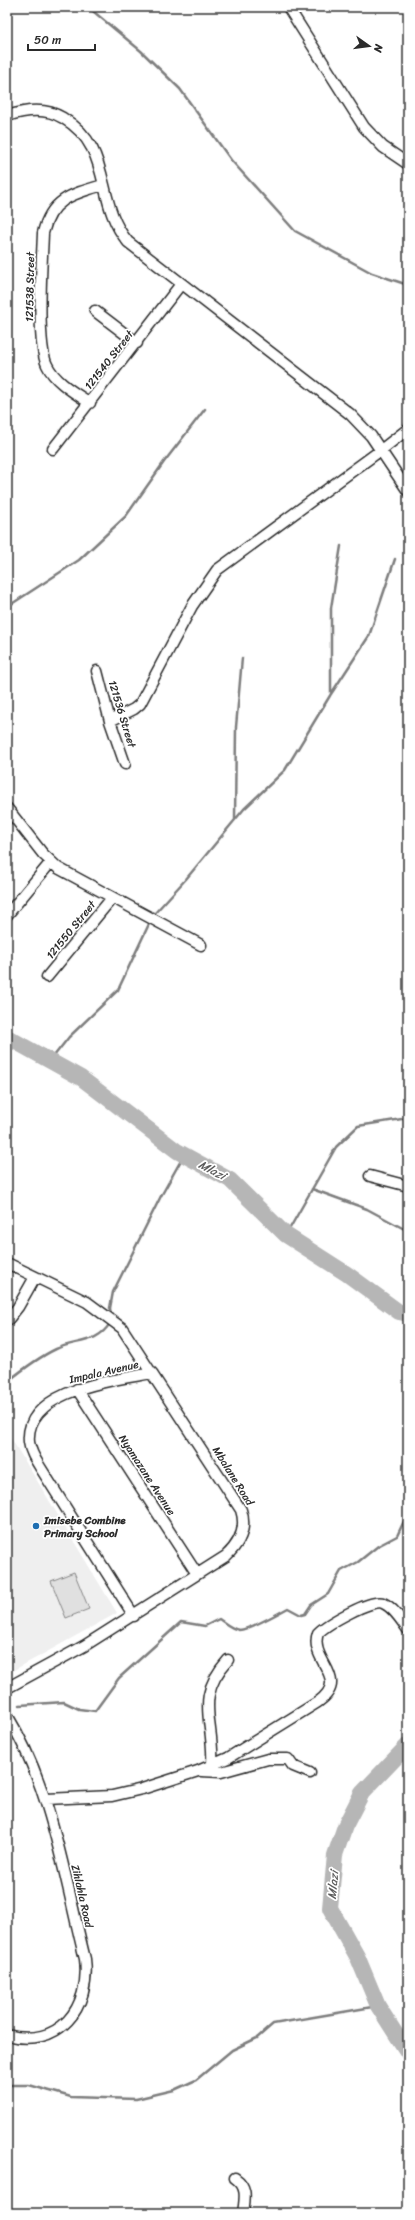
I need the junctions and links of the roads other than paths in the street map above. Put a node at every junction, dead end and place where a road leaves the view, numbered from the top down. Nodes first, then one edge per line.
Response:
1 (288, 7) edge
2 (7, 116) edge
3 (408, 164) edge
4 (103, 185) junction
5 (181, 284) junction
6 (95, 311) dead end
7 (137, 343) junction
8 (90, 403) junction
9 (408, 429) edge
10 (53, 449) dead end
11 (381, 450) junction
12 (408, 491) edge
13 (97, 671) dead end
14 (110, 721) junction
15 (125, 764) dead end
16 (7, 808) edge
17 (51, 862) junction
18 (112, 898) junction
19 (7, 915) edge
20 (201, 945) dead end
21 (48, 977) dead end
22 (370, 1176) dead end
23 (408, 1186) edge
24 (7, 1263) edge
25 (35, 1277) junction
26 (7, 1321) edge
27 (152, 1373) junction
28 (77, 1389) junction
29 (197, 1574) junction
30 (134, 1616) junction
31 (408, 1630) edge
32 (228, 1660) dead end
33 (7, 1688) edge
34 (7, 1715) edge
35 (212, 1766) junction
36 (198, 1771) junction
37 (310, 1773) dead end
38 (46, 1799) junction
39 (7, 2035) edge
40 (235, 2178) dead end
41 (243, 2213) edge

1 - 3 street
2 - 4 street
4 - 5 street
4 - 8 street, 121538 Street
5 - 7 street, 121540 Street
5 - 11 street
6 - 7 street
7 - 8 street, 121540 Street
8 - 10 street, 121540 Street
9 - 11 street
11 - 12 street
11 - 14 street
13 - 14 street, 121536 Street
14 - 15 street, 121536 Street
16 - 17 street
17 - 18 street
17 - 19 street
18 - 20 street
18 - 21 street, 121550 Street
22 - 23 street
24 - 25 street, Mbalane Road
25 - 26 street
25 - 27 street, Mbalane Road
27 - 28 street, Impala Avenue
27 - 29 street, Mbalane Road
28 - 29 street, Nyamazane Avenue
28 - 30 street, Impala Avenue
29 - 30 street, Mbalane Road
30 - 33 street, Mbalane Road
31 - 35 street
32 - 35 street
34 - 38 street, Zihlahla Road
35 - 36 street
36 - 37 street
36 - 38 street
38 - 39 street, Zihlahla Road
40 - 41 street

